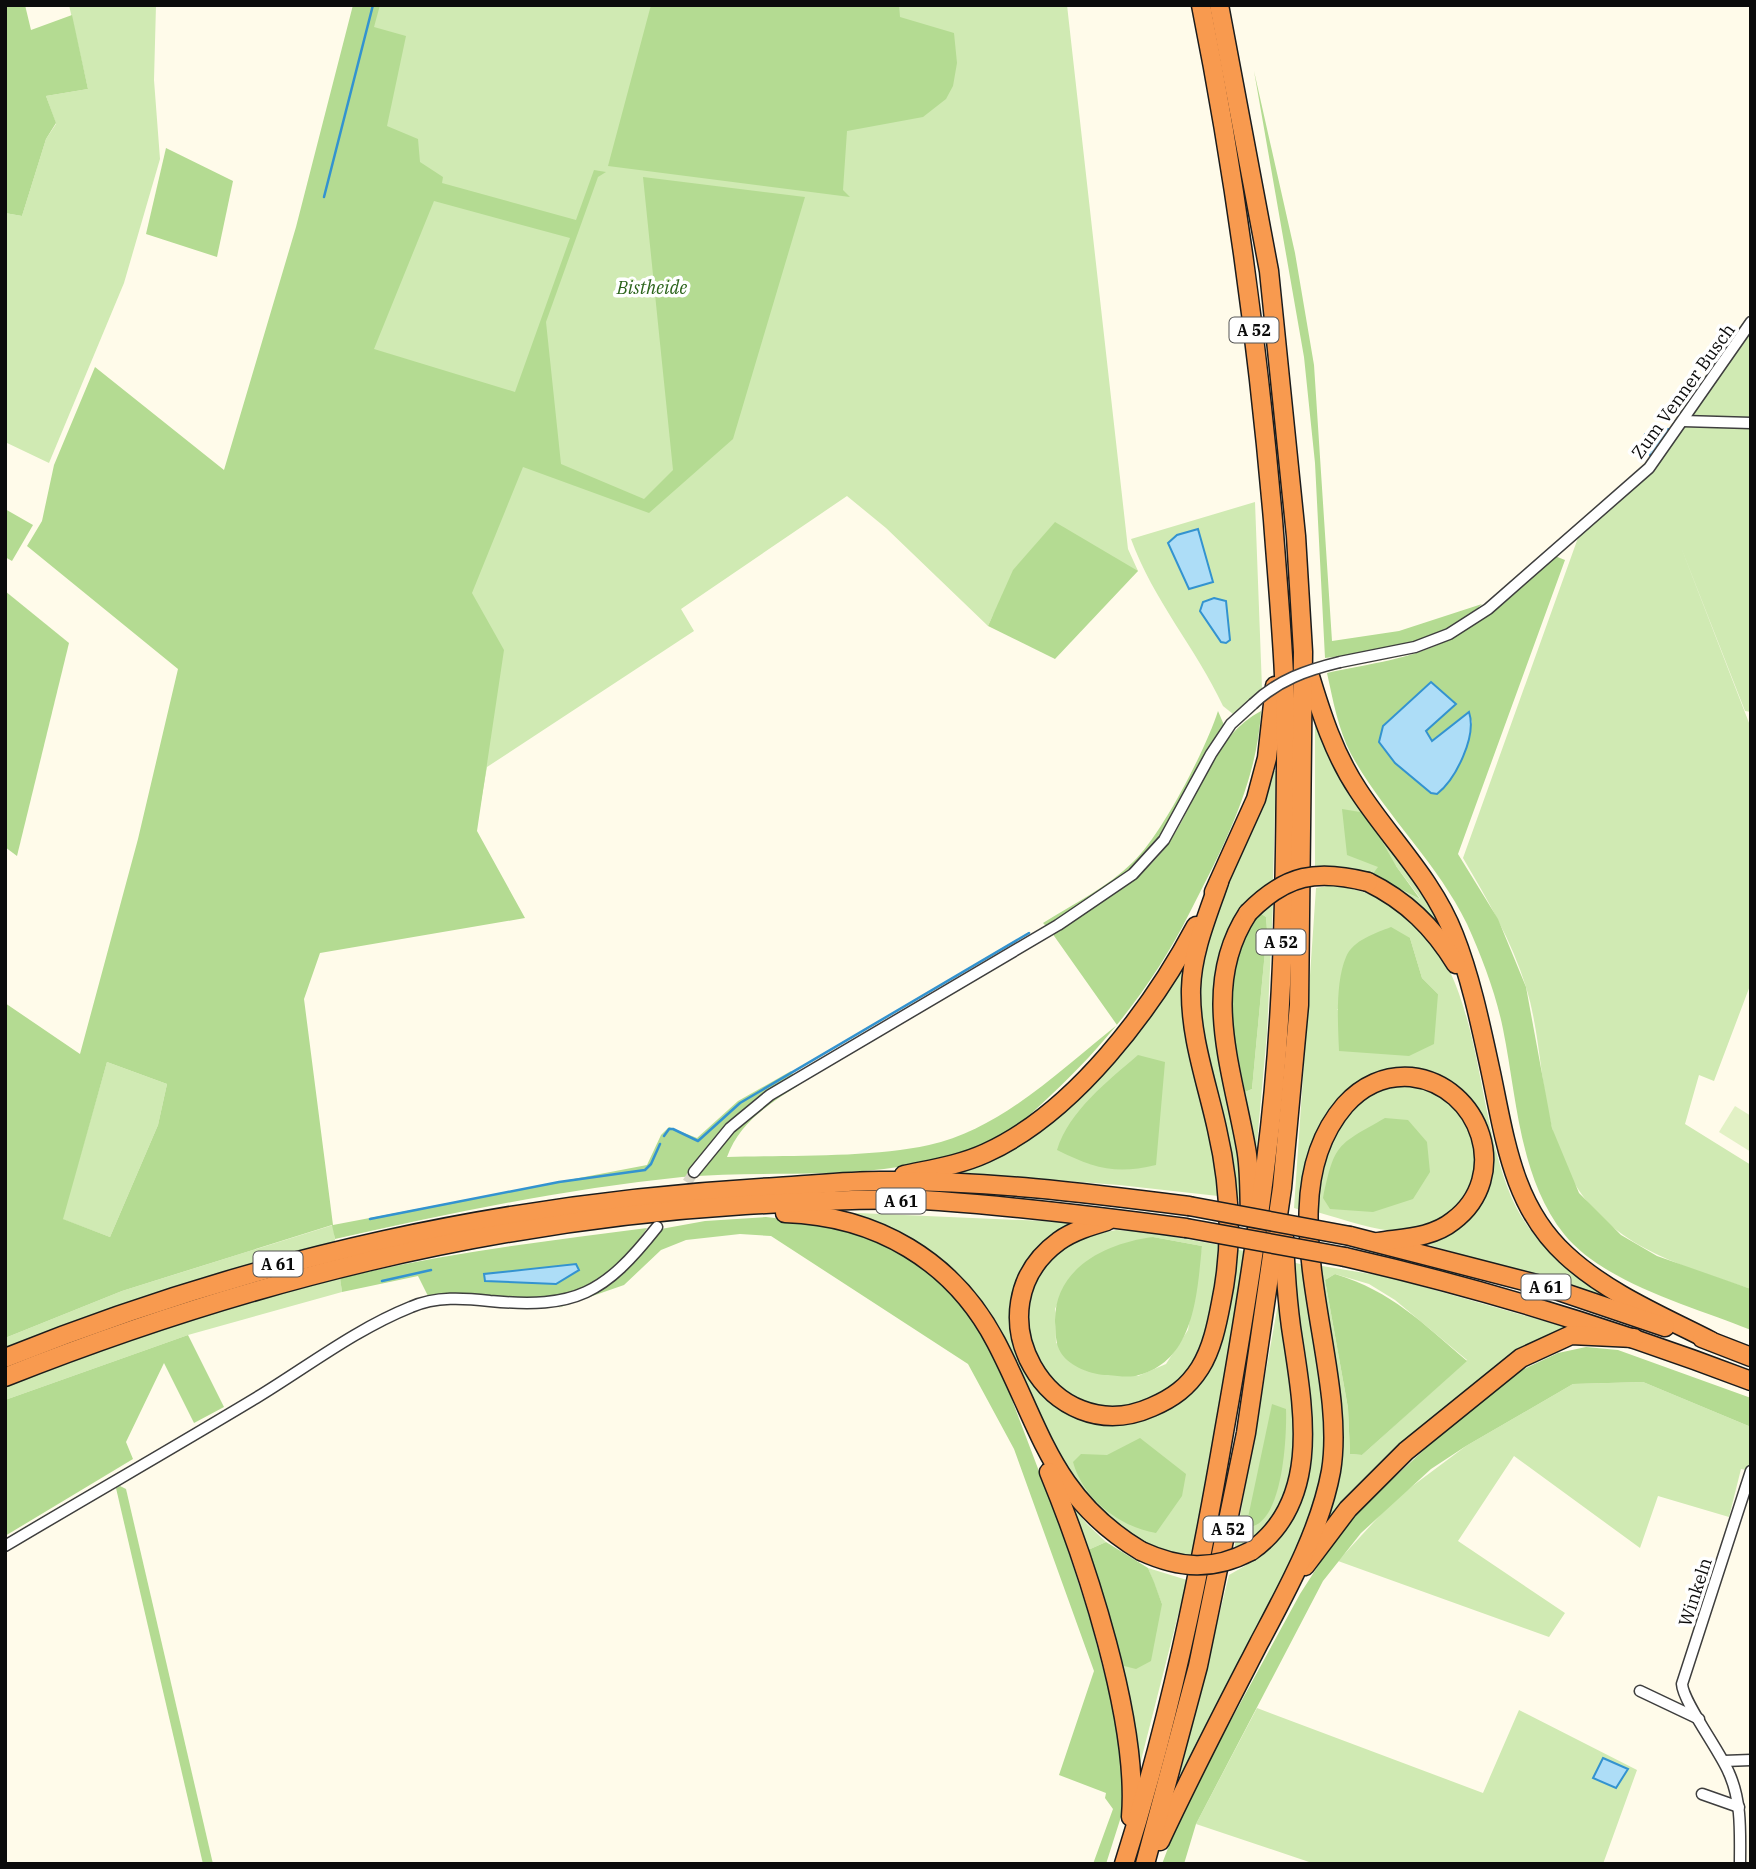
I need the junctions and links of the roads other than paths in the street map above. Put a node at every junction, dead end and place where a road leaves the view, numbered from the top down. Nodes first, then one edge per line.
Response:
1 (1201, 5) edge
2 (1219, 5) edge
3 (1751, 323) edge
4 (1683, 421) junction
5 (1751, 423) edge
6 (1281, 621) junction
7 (1303, 653) junction
8 (1219, 882) junction
9 (1470, 988) junction
10 (694, 1172) tunnel mouth
11 (880, 1181) junction
12 (1282, 1188) junction
13 (687, 1209) junction
14 (1114, 1219) junction
15 (657, 1227) dead end
16 (1378, 1242) junction
17 (1251, 1261) junction
18 (1634, 1338) junction
19 (1711, 1341) junction
20 (1751, 1357) edge
21 (5, 1358) edge
22 (5, 1377) edge
23 (1751, 1381) edge
24 (1026, 1410) junction
25 (1751, 1471) edge
26 (5, 1546) edge
27 (1280, 1603) junction
28 (1640, 1691) dead end
29 (1699, 1719) junction
30 (1751, 1760) edge
31 (1724, 1761) junction
32 (1702, 1794) dead end
33 (1739, 1807) junction
34 (1126, 1858) edge
35 (1147, 1864) edge
36 (1740, 1864) edge

1 - 6 highway, A 52
2 - 7 highway, A 52
3 - 4 street, Zum Venner Busch
4 - 5 street
4 - 10 street, Zum Venner Busch, bridge
6 - 8 highway
6 - 17 highway, A 52
7 - 9 highway
7 - 12 highway, A 52
8 - 11 highway
8 - 14 highway
9 - 17 highway, bridge
9 - 19 highway
11 - 16 highway, A 61, bridge
11 - 21 highway, A 61
12 - 24 highway, bridge
12 - 35 highway, A 52
13 - 14 highway, A 61
13 - 22 highway, A 61
13 - 24 highway
14 - 18 highway, A 61, bridge
15 - 26 street
16 - 19 highway, A 61
16 - 27 highway
17 - 34 highway, A 52
18 - 23 highway, A 61
18 - 27 highway
19 - 20 highway, A 61
24 - 34 highway
25 - 29 street, Winkeln
27 - 35 highway
28 - 29 street
29 - 31 street, Winkeln
30 - 31 street
31 - 33 street, Winkeln
32 - 33 street
33 - 36 street, Winkeln

